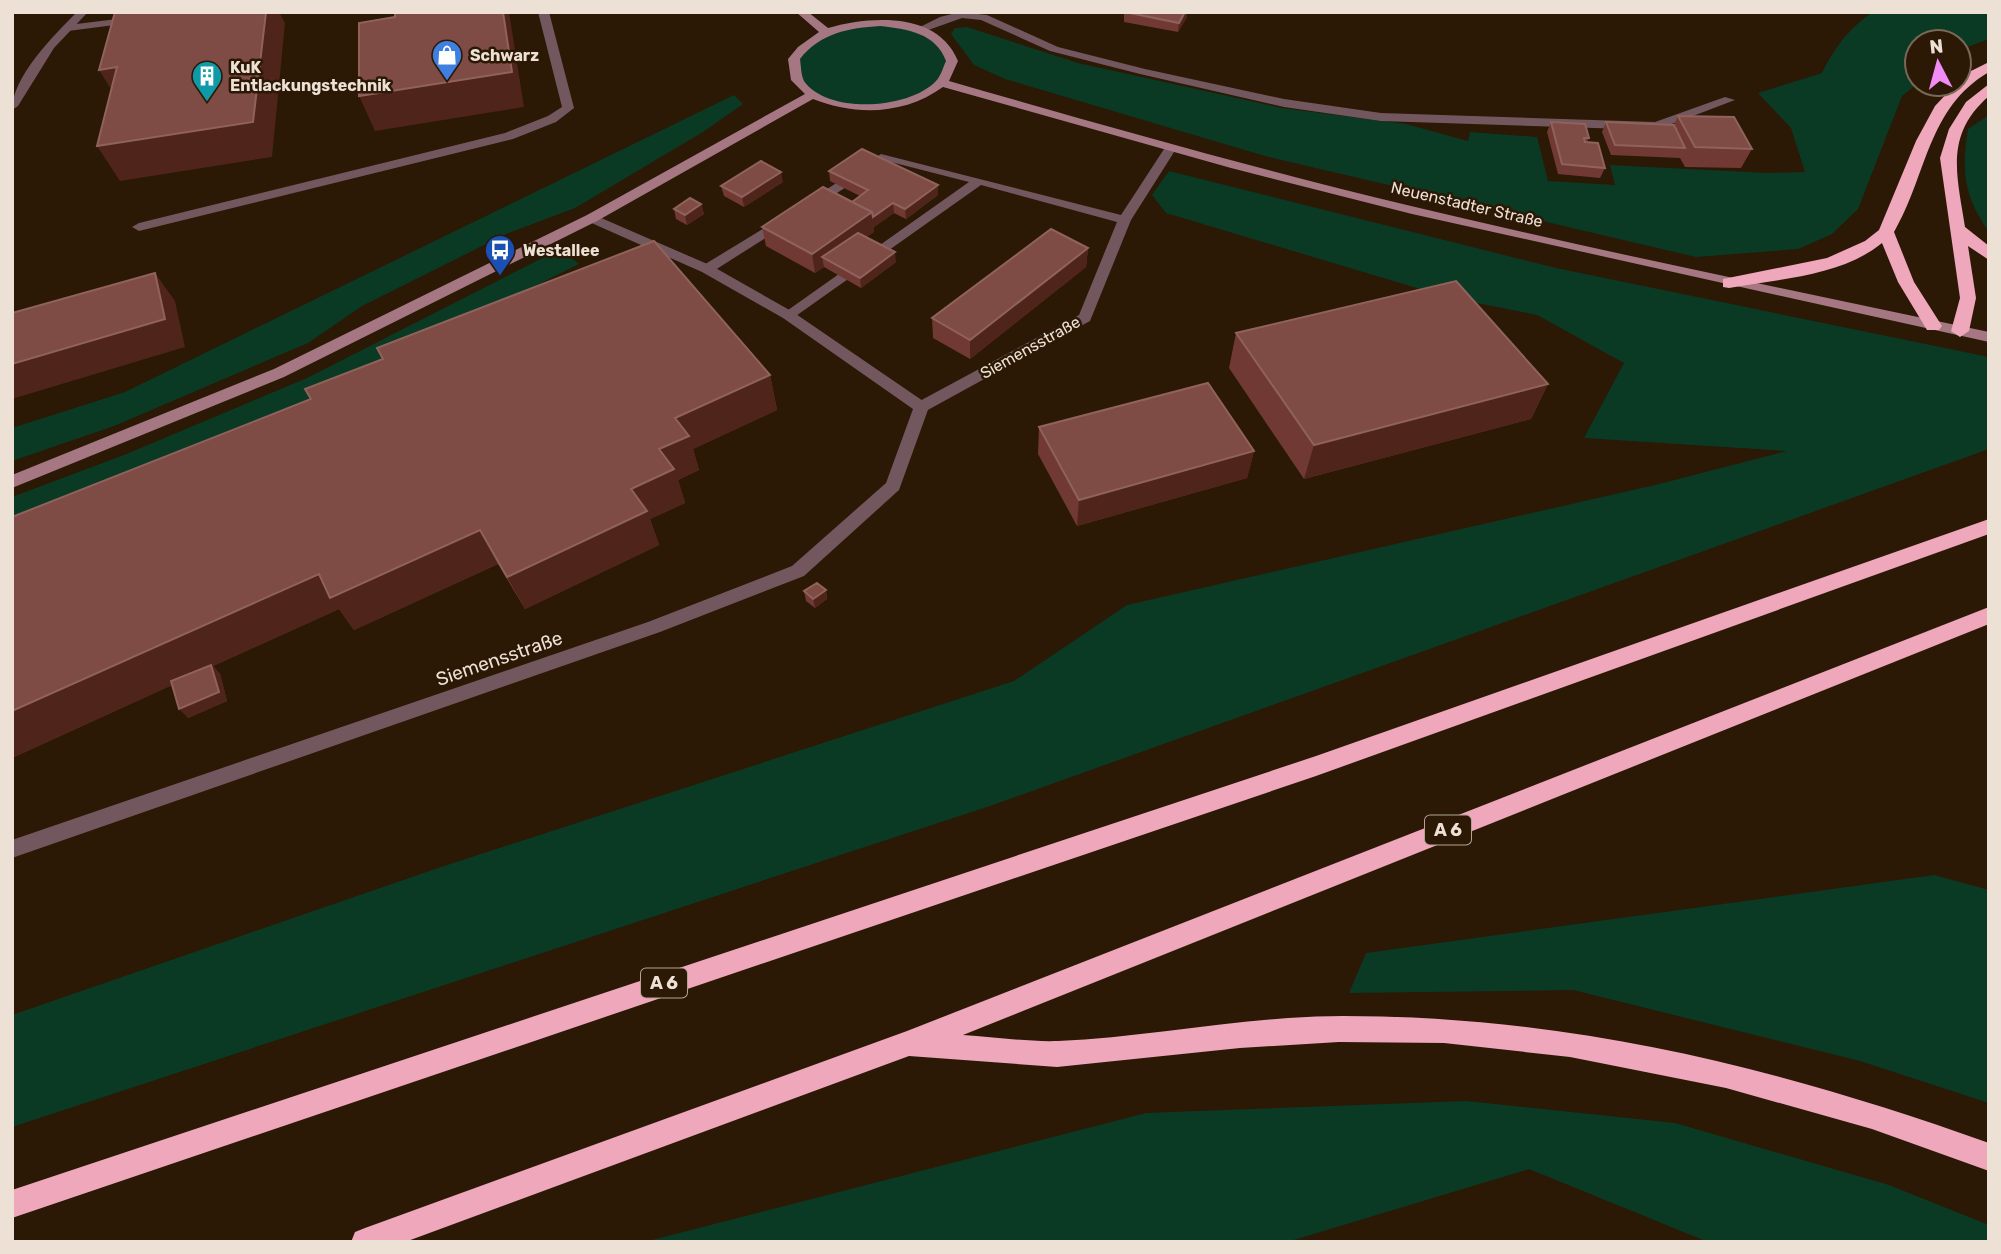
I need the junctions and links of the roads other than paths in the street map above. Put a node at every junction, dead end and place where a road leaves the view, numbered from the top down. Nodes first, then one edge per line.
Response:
1 (83, 12) edge
2 (543, 12) edge
3 (801, 12) edge
4 (144, 18) edge
5 (68, 28) junction
6 (920, 30) junction
7 (826, 32) junction
8 (1989, 66) edge
9 (942, 83) junction
10 (1989, 88) edge
11 (812, 95) junction
12 (1729, 100) dead end
13 (12, 106) edge
14 (1170, 149) junction
15 (979, 181) junction
16 (592, 218) junction
17 (1124, 220) junction
18 (139, 228) dead end
19 (1958, 229) junction
20 (1886, 232) junction
21 (1989, 255) edge
22 (707, 269) junction
23 (1729, 283) junction
24 (788, 314) junction
25 (1933, 326) junction
26 (1960, 331) junction
27 (1989, 338) edge
28 (920, 407) junction
29 (12, 482) edge
30 (1989, 526) edge
31 (1989, 615) edge
32 (12, 849) edge
33 (907, 1044) junction
34 (1989, 1157) edge
35 (12, 1204) edge
36 (365, 1242) edge

1 - 5 street
2 - 18 street
3 - 7 main road
4 - 5 street
5 - 13 street
6 - 7 main road
6 - 9 main road
6 - 12 street
7 - 11 main road
8 - 20 highway
9 - 11 main road
9 - 14 main road, Neuenstadter Straße
10 - 19 highway
11 - 16 main road
14 - 17 street, Siemensstraße
14 - 23 main road, Neuenstadter Straße
15 - 17 street
15 - 22 street
15 - 24 street
16 - 22 street
16 - 29 main road
17 - 28 street, Siemensstraße
19 - 21 highway
19 - 26 highway
20 - 23 highway
20 - 25 highway
22 - 24 street
23 - 25 main road, Neuenstadter Straße
24 - 28 street
25 - 26 main road, Neuenstadter Straße
26 - 27 main road, Neuenstadter Straße
28 - 32 street, Siemensstraße
30 - 35 highway, A 6
31 - 33 highway, A 6
33 - 34 highway
33 - 36 highway, A 6

